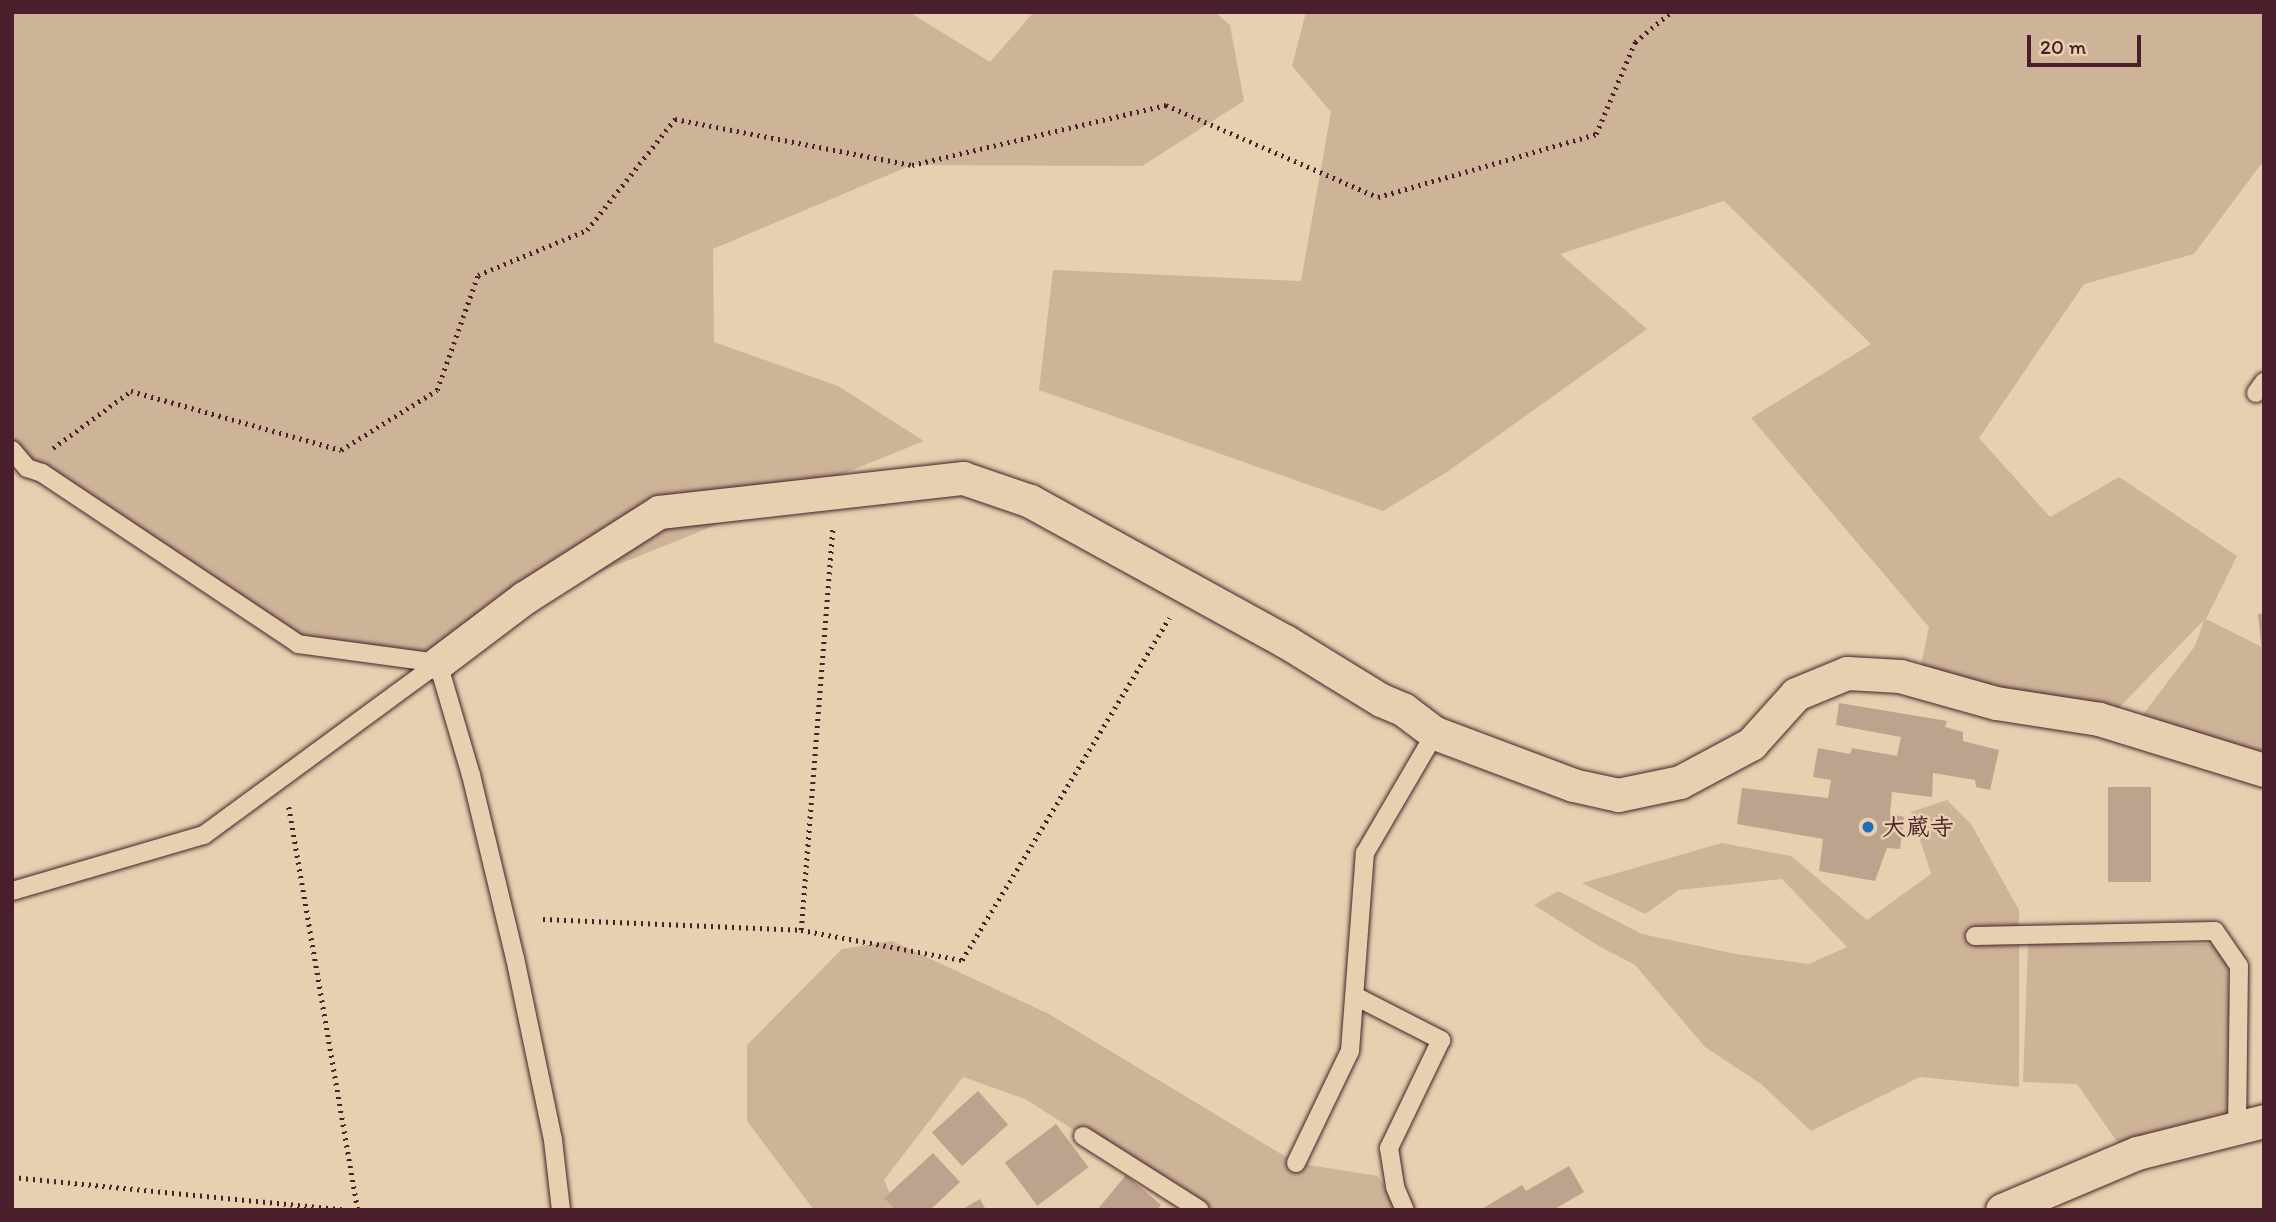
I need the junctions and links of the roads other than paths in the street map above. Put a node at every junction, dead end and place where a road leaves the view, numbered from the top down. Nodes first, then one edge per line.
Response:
1 (12, 450) edge
2 (438, 663) junction
3 (1436, 733) junction
4 (2264, 770) edge
5 (12, 891) edge
6 (1975, 936) dead end
7 (1355, 996) junction
8 (2250, 1124) edge
9 (1083, 1136) dead end
10 (1296, 1163) dead end
11 (561, 1210) edge
12 (1200, 1210) edge
13 (1405, 1210) edge
14 (2002, 1210) edge

1 - 2 lane
2 - 3 street
2 - 5 lane
2 - 11 lane
3 - 4 street
3 - 7 lane
6 - 8 lane
7 - 10 lane
7 - 13 lane
8 - 14 street
9 - 12 lane

